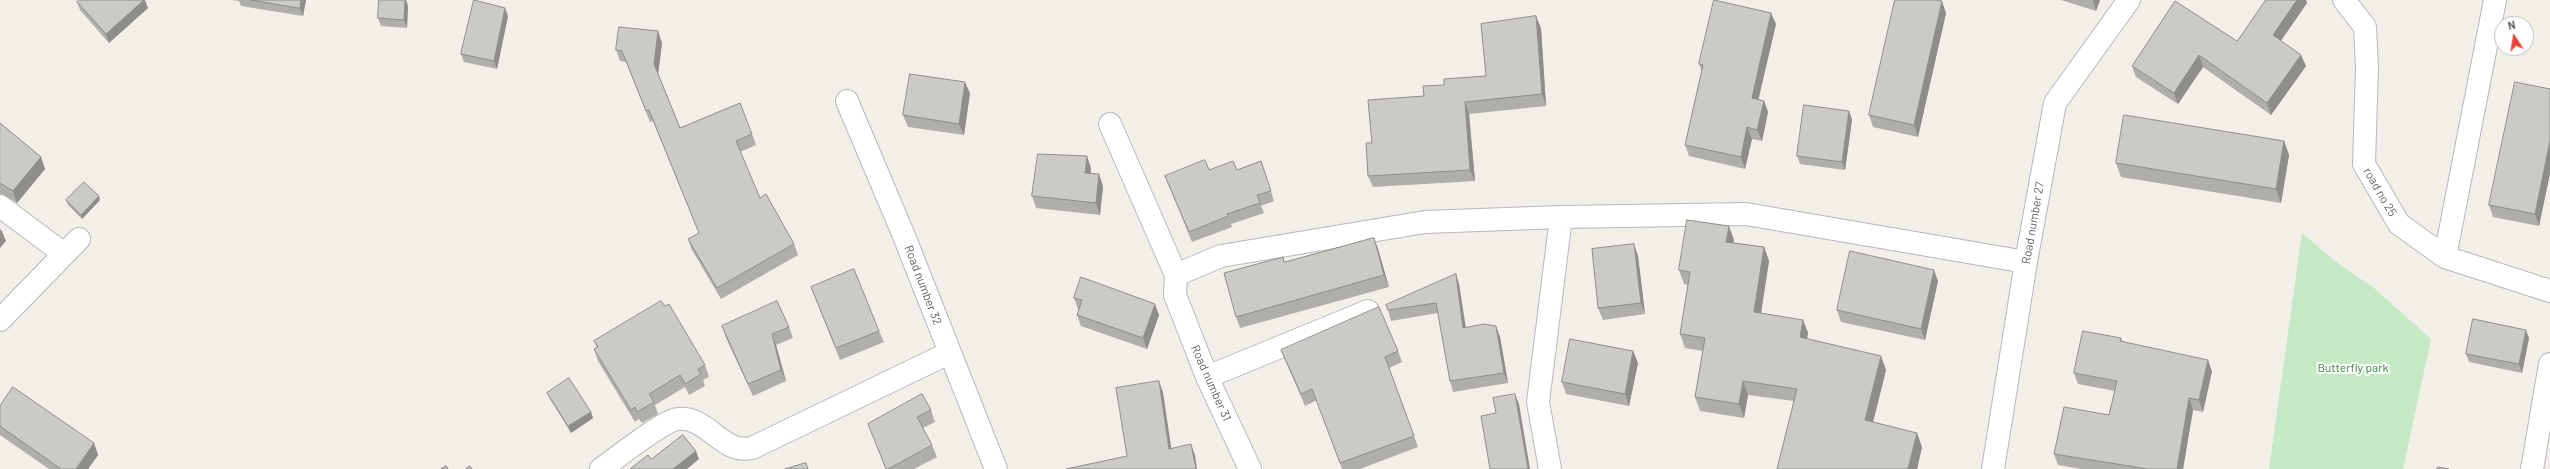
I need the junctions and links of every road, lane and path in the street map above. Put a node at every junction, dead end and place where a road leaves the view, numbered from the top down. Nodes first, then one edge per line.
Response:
1 (2129, 0) edge
2 (2344, 0) edge
3 (2495, 0) edge
4 (847, 101) dead end
5 (1110, 124) dead end
6 (0, 206) edge
7 (1561, 217) junction
8 (2445, 257) junction
9 (2026, 262) junction
10 (1176, 285) junction
11 (2550, 291) edge
12 (1368, 311) edge
13 (0, 320) edge
14 (949, 354) junction
15 (2550, 364) edge
16 (1207, 377) junction
17 (600, 469) edge
18 (996, 469) edge
19 (1250, 469) edge
20 (1550, 469) edge
21 (1993, 469) edge
22 (2532, 469) edge

1 - 9 street, Road number 27
2 - 8 street, road no 25
3 - 8 street
4 - 14 street, Road number 32
5 - 10 street, Road number 31
6 - 13 street
7 - 9 street
7 - 10 street
7 - 20 street
8 - 11 street, road no 25
9 - 21 street, Road number 27
10 - 16 street, Road number 31
12 - 16 street
14 - 17 street
14 - 18 street, Road number 32
15 - 22 street
16 - 19 street, Road number 31

